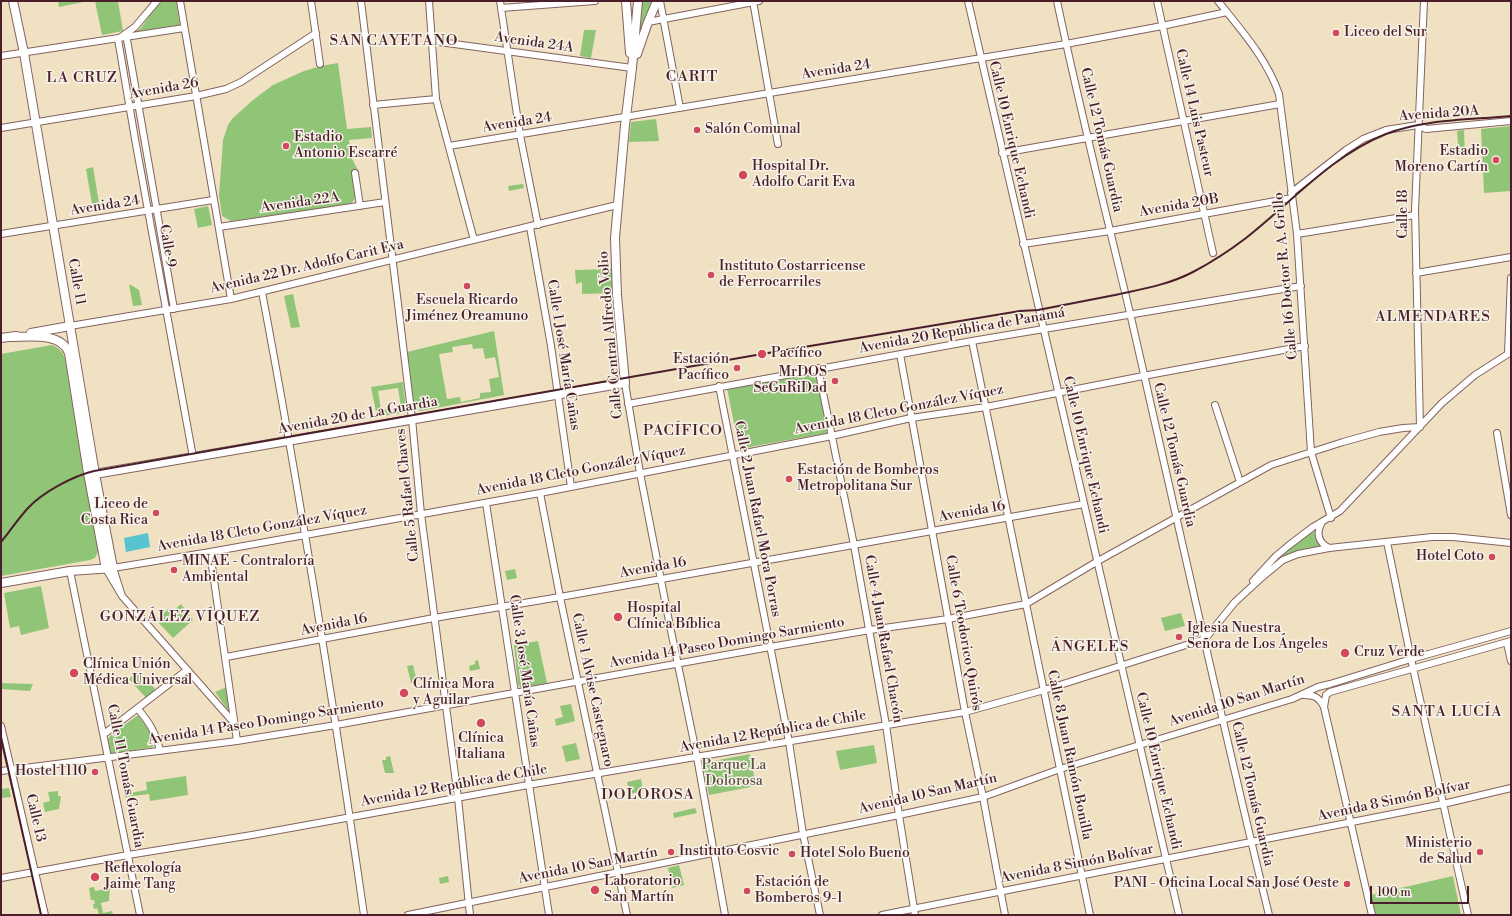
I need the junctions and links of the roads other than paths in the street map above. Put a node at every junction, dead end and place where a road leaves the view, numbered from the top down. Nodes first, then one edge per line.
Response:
1 (13, 1) edge
2 (157, 1) edge
3 (180, 1) edge
4 (311, 1) edge
5 (361, 1) edge
6 (429, 1) edge
7 (595, 1) edge
8 (626, 1) edge
9 (634, 1) edge
10 (638, 1) edge
11 (657, 1) edge
12 (660, 1) edge
13 (755, 1) edge
14 (968, 1) edge
15 (1057, 1) edge
16 (1157, 1) edge
17 (1218, 1) edge
18 (1424, 1) edge
19 (500, 4) edge
20 (1227, 12) junction
21 (663, 19) junction
22 (648, 22) junction
23 (1162, 26) junction
24 (628, 27) junction
25 (184, 28) junction
26 (316, 33) junction
27 (126, 36) junction
28 (118, 38) junction
29 (432, 41) junction
30 (1066, 44) junction
31 (508, 51) junction
32 (24, 53) junction
33 (1, 56) edge
34 (981, 59) junction
35 (320, 64) dead end
36 (632, 68) junction
37 (769, 92) junction
38 (196, 96) junction
39 (436, 99) junction
40 (1280, 104) junction
41 (373, 105) junction
42 (138, 106) junction
43 (130, 107) junction
44 (680, 108) junction
45 (625, 116) junction
46 (1184, 120) junction
47 (1511, 121) edge
48 (35, 122) junction
49 (1418, 125) junction
50 (1, 128) edge
51 (520, 135) junction
52 (1087, 138) junction
53 (778, 144) dead end
54 (449, 146) junction
55 (1002, 153) junction
56 (355, 173) dead end
57 (1292, 196) junction
58 (213, 200) junction
59 (385, 202) junction
60 (617, 205) junction
61 (360, 206) junction
62 (156, 209) junction
63 (148, 211) junction
64 (1204, 214) junction
65 (1415, 215) junction
66 (538, 225) junction
67 (53, 226) junction
68 (530, 226) junction
69 (219, 227) junction
70 (1110, 231) junction
71 (1, 234) edge
72 (1298, 234) junction
73 (474, 240) junction
74 (1023, 244) junction
75 (1213, 253) dead end
76 (1511, 257) edge
77 (392, 260) junction
78 (1416, 273) junction
79 (1511, 278) edge
80 (1301, 286) junction
81 (262, 292) junction
82 (231, 299) junction
83 (174, 309) junction
84 (166, 310) junction
85 (1130, 315) junction
86 (70, 326) junction
87 (1043, 329) junction
88 (38, 336) junction
89 (11, 337) junction
90 (1, 338) edge
91 (972, 341) junction
92 (1305, 346) junction
93 (74, 347) junction
94 (1510, 352) edge
95 (900, 354) junction
96 (818, 368) junction
97 (1143, 376) junction
98 (625, 383) junction
99 (719, 386) junction
100 (1058, 393) junction
101 (558, 395) junction
102 (628, 404) junction
103 (1215, 405) dead end
104 (986, 407) junction
105 (911, 418) junction
106 (412, 419) junction
107 (1420, 427) junction
108 (1497, 433) dead end
109 (832, 436) junction
110 (290, 440) junction
111 (1311, 452) junction
112 (733, 455) junction
113 (193, 457) junction
114 (1511, 466) edge
115 (1503, 467) junction
116 (640, 473) junction
117 (92, 475) junction
118 (1240, 482) junction
119 (571, 486) junction
120 (540, 492) junction
121 (486, 503) junction
122 (1084, 504) junction
123 (421, 514) junction
124 (1511, 515) edge
125 (1008, 518) junction
126 (1176, 518) junction
127 (1331, 518) junction
128 (1321, 524) junction
129 (932, 531) junction
130 (306, 535) junction
131 (1387, 542) junction
132 (1511, 543) edge
133 (854, 545) junction
134 (1329, 548) junction
135 (210, 552) junction
136 (754, 562) junction
137 (1098, 562) junction
138 (110, 568) junction
139 (70, 571) junction
140 (660, 579) junction
141 (1, 583) edge
142 (560, 597) junction
143 (1235, 602) junction
144 (1026, 604) junction
145 (502, 607) junction
146 (434, 618) junction
147 (948, 619) junction
148 (870, 630) junction
149 (1511, 631) edge
150 (323, 639) junction
151 (1204, 639) junction
152 (1509, 642) edge
153 (770, 647) junction
154 (226, 657) junction
155 (1411, 659) junction
156 (1511, 661) edge
157 (678, 664) junction
158 (1122, 665) junction
159 (1413, 668) junction
160 (187, 670) junction
161 (578, 682) junction
162 (1044, 690) junction
163 (515, 694) junction
164 (1302, 695) junction
165 (447, 706) junction
166 (1324, 706) junction
167 (138, 709) junction
168 (965, 712) junction
169 (1222, 720) junction
170 (235, 724) junction
171 (336, 725) junction
172 (886, 725) junction
173 (1, 726) edge
174 (104, 734) junction
175 (237, 741) junction
176 (789, 742) junction
177 (1140, 744) junction
178 (160, 751) junction
179 (108, 757) junction
180 (697, 757) junction
181 (12, 769) junction
182 (1060, 769) junction
183 (1, 771) edge
184 (597, 774) junction
185 (528, 785) junction
186 (1511, 788) edge
187 (983, 797) junction
188 (458, 798) junction
189 (1443, 804) junction
190 (350, 816) junction
191 (898, 816) junction
192 (1351, 822) junction
193 (803, 834) junction
194 (1251, 841) junction
195 (714, 853) junction
196 (128, 855) junction
197 (1166, 859) junction
198 (36, 872) junction
199 (619, 873) junction
200 (1082, 876) junction
201 (1, 878) edge
202 (544, 887) junction
203 (1000, 891) junction
204 (468, 902) junction
205 (914, 912) edge
206 (44, 915) edge
207 (140, 915) edge
208 (364, 915) edge
209 (408, 915) edge
210 (470, 915) edge
211 (549, 915) edge
212 (627, 915) edge
213 (725, 915) edge
214 (820, 915) edge
215 (882, 915) edge
216 (1005, 915) edge
217 (1090, 915) edge
218 (1178, 915) edge
219 (1269, 915) edge
220 (1372, 915) edge
221 (1468, 915) edge

1 - 32 main road, Calle 11
2 - 27 street
3 - 25 street
4 - 26 street
5 - 41 street, Calle 5 Rafael Chaves
6 - 29 street
7 - 19 street
8 - 24 main road, Calle Central Alfredo Volio
9 - 24 main road
10 - 36 main road, Calle Central Alfredo Volio
11 - 22 main road
12 - 21 street
13 - 21 street
13 - 37 street
14 - 34 street, Calle 10 Enrique Echandi
15 - 30 street, Calle 12 Tomás Guardia
16 - 23 street, Calle 14 Luis Pasteur
17 - 20 street, Calle 16 Doctor R. A. Grillo
18 - 49 street, Calle 18
19 - 31 street
20 - 23 street, Avenida 24
20 - 40 street, Calle 16 Doctor R. A. Grillo
21 - 22 street
21 - 44 street
22 - 36 main road
23 - 30 street, Avenida 24
23 - 46 street, Calle 14 Luis Pasteur
24 - 36 main road, Calle Central Alfredo Volio
25 - 27 street
25 - 38 street
26 - 35 street
26 - 38 street, Avenida 26
27 - 28 street
27 - 42 street, Calle 9
28 - 32 street
28 - 43 street, Calle 9
29 - 31 street, Avenida 24A
29 - 39 street
30 - 34 street, Avenida 24
30 - 52 street, Calle 12 Tomás Guardia
31 - 36 street, Avenida 24A
31 - 51 street
32 - 33 street
32 - 48 main road, Calle 11
34 - 37 street, Avenida 24
34 - 55 street, Calle 10 Enrique Echandi
36 - 45 main road, Calle Central Alfredo Volio
37 - 44 street, Avenida 24
37 - 53 street
38 - 42 street, Avenida 26
38 - 58 street
39 - 41 street
39 - 54 street
40 - 46 street
40 - 57 street, Calle 16 Doctor R. A. Grillo
41 - 59 street, Calle 5 Rafael Chaves
42 - 43 street, Avenida 26
42 - 62 street, Calle 9
43 - 48 street, Avenida 26
43 - 63 street, Calle 9
44 - 45 street, Avenida 24
45 - 51 street, Avenida 24
45 - 60 main road, Calle Central Alfredo Volio
46 - 52 street
46 - 64 street, Calle 14 Luis Pasteur
47 - 49 street, Avenida 20A
48 - 50 street, Avenida 26
48 - 67 main road, Calle 11
49 - 57 street, Avenida 20A
49 - 65 street, Calle 18
51 - 54 street, Avenida 24
51 - 66 street
52 - 55 street
52 - 70 street, Calle 12 Tomás Guardia
54 - 73 street
55 - 74 street, Calle 10 Enrique Echandi
56 - 61 street
57 - 64 street, Avenida 20B
57 - 72 street, Calle 16 Doctor R. A. Grillo
58 - 62 street, Avenida 24
58 - 69 street
59 - 61 street, Avenida 22A
59 - 77 street, Calle 5 Rafael Chaves
60 - 66 street, Avenida 22 Dr. Adolfo Carit Eva
60 - 98 main road, Calle Central Alfredo Volio
61 - 69 street, Avenida 22A
62 - 63 street, Avenida 24
62 - 83 street, Calle 9
63 - 67 street, Avenida 24
63 - 84 street, Calle 9
64 - 70 street, Avenida 20B
64 - 75 street, Calle 14 Luis Pasteur
65 - 72 street
65 - 78 street, Calle 18
66 - 68 street, Avenida 22 Dr. Adolfo Carit Eva
67 - 71 street, Avenida 24
67 - 86 main road, Calle 11
68 - 73 street, Avenida 22 Dr. Adolfo Carit Eva
68 - 101 street, Calle 1 José María Cañas
69 - 82 street
70 - 74 street, Avenida 20B
70 - 85 street, Calle 12 Tomás Guardia
72 - 80 street, Calle 16 Doctor R. A. Grillo
73 - 77 street, Avenida 22 Dr. Adolfo Carit Eva
74 - 87 street, Calle 10 Enrique Echandi
76 - 78 street
77 - 81 street, Avenida 22 Dr. Adolfo Carit Eva
77 - 106 street, Calle 5 Rafael Chaves
78 - 107 street, Calle 18
79 - 94 street
80 - 85 street, Avenida 20 República de Panamá
80 - 92 street, Calle 16 Doctor R. A. Grillo
81 - 82 street, Avenida 22 Dr. Adolfo Carit Eva
81 - 110 street
82 - 83 street, Avenida 22 Dr. Adolfo Carit Eva
83 - 84 street, Avenida 22 Dr. Adolfo Carit Eva
84 - 86 street, Avenida 22 Dr. Adolfo Carit Eva
84 - 113 street, Calle 9
85 - 87 street, Avenida 20 República de Panamá
85 - 97 street, Calle 12 Tomás Guardia
86 - 89 main road, Avenida 22 Dr. Adolfo Carit Eva
86 - 93 main road, Calle 11
87 - 91 street, Avenida 20 República de Panamá
87 - 100 street, Calle 10 Enrique Echandi
88 - 89 main road, Calle 11
88 - 93 main road
88 - 117 main road, Calle 11
89 - 90 main road, Avenida 22 Dr. Adolfo Carit Eva
91 - 95 street, Avenida 20 República de Panamá
91 - 104 street, Calle 8 Juan Ramón Bonilla
92 - 97 street, Avenida 18 Cleto González Víquez
92 - 111 street, Calle 16 Doctor R. A. Grillo
93 - 117 main road, Calle 11
94 - 107 street
95 - 96 street, Avenida 20 República de Panamá
95 - 105 street, Calle 6 Teodorico Quirós
96 - 99 street, Avenida 20 República de Panamá
96 - 109 street, Calle 4 Juan Rafael Chacón
97 - 100 street, Avenida 18 Cleto González Víquez
97 - 126 street, Calle 12 Tomás Guardia
98 - 101 main road, Avenida 20 de La Guardia
98 - 102 street, Calle Central Alfredo Volio
99 - 102 street, Avenida 20 República de Panamá
99 - 112 street, Calle 2 Juan Rafael Mora Porras
100 - 104 street, Avenida 18 Cleto González Víquez
100 - 122 street, Calle 10 Enrique Echandi
101 - 106 main road, Avenida 20 de La Guardia
101 - 119 street, Calle 1 José María Cañas
102 - 116 street, Calle Central Alfredo Volio
103 - 118 street
104 - 105 street, Avenida 18 Cleto González Víquez
104 - 125 street, Calle 8 Juan Ramón Bonilla
105 - 109 street, Avenida 18 Cleto González Víquez
105 - 129 street, Calle 6 Teodorico Quirós
106 - 110 main road, Avenida 20 de La Guardia
106 - 123 street, Calle 5 Rafael Chaves
107 - 111 street, Avenida 14 Paseo Domingo Sarmiento
107 - 127 street
108 - 115 street
109 - 112 street, Avenida 18 Cleto González Víquez
109 - 133 street, Calle 4 Juan Rafael Chacón
110 - 113 main road, Avenida 20 de La Guardia
110 - 130 street
111 - 118 street, Avenida 14 Paseo Domingo Sarmiento
111 - 127 street, Calle 16 Doctor R. A. Grillo
112 - 116 street, Avenida 18 Cleto González Víquez
112 - 136 street, Calle 2 Juan Rafael Mora Porras
113 - 117 main road, Avenida 20 de La Guardia
114 - 115 street
115 - 124 street
116 - 119 street, Avenida 18 Cleto González Víquez
116 - 140 street, Calle Central Alfredo Volio
117 - 138 main road, Calle 11
118 - 126 street, Avenida 14 Paseo Domingo Sarmiento
119 - 120 street, Avenida 18 Cleto González Víquez
120 - 121 street, Avenida 18 Cleto González Víquez
120 - 142 street, Calle 1 Alvise Castegnaro
121 - 123 street, Avenida 18 Cleto González Víquez
121 - 145 street, Calle 3 José María Cañas
122 - 125 street, Avenida 16
122 - 137 street, Calle 10 Enrique Echandi
123 - 130 street, Avenida 18 Cleto González Víquez
123 - 146 street, Calle 5 Rafael Chaves
125 - 129 street, Avenida 16
125 - 144 street, Calle 8 Juan Ramón Bonilla
126 - 137 street, Avenida 14 Paseo Domingo Sarmiento
126 - 151 street, Calle 12 Tomás Guardia
127 - 128 street
128 - 134 street
128 - 143 street
129 - 133 street, Avenida 16
129 - 147 street, Calle 6 Teodorico Quirós
130 - 135 street, Avenida 18 Cleto González Víquez
130 - 150 street
131 - 132 street
131 - 134 street
131 - 155 street
133 - 136 street, Avenida 16
133 - 148 street, Calle 4 Juan Rafael Chacón
134 - 143 street
135 - 138 street, Avenida 18 Cleto González Víquez
135 - 154 street
136 - 140 street, Avenida 16
136 - 153 street, Calle 2 Juan Rafael Mora Porras
137 - 144 street, Avenida 14 Paseo Domingo Sarmiento
137 - 158 street, Calle 10 Enrique Echandi
138 - 139 main road, Avenida 18 Cleto González Víquez
138 - 160 street
139 - 141 main road, Avenida 18 Cleto González Víquez
139 - 174 street, Calle 11 Tomás Guardia
140 - 142 street, Avenida 16
140 - 157 street, Calle Central Alfredo Volio
142 - 145 street, Avenida 16
142 - 161 street, Calle 1 Alvise Castegnaro
143 - 151 street
144 - 147 street, Avenida 14 Paseo Domingo Sarmiento
144 - 162 street, Calle 8 Juan Ramón Bonilla
145 - 146 street, Avenida 16
145 - 163 street, Calle 3 José María Cañas
146 - 150 street, Avenida 16
146 - 165 street, Calle 5 Rafael Chaves
147 - 148 street, Avenida 14 Paseo Domingo Sarmiento
147 - 168 street, Calle 6 Teodorico Quirós
148 - 153 street, Avenida 14 Paseo Domingo Sarmiento
148 - 172 street, Calle 4 Juan Rafael Chacón
149 - 155 street, Avenida 10 San Martín
150 - 154 street, Avenida 16
150 - 171 street
151 - 158 street, Avenida 12 República de Chile
151 - 169 street, Calle 12 Tomás Guardia
152 - 156 street
152 - 159 street, Avenida 10 San Martín
153 - 157 street, Avenida 14 Paseo Domingo Sarmiento
153 - 176 street, Calle 2 Juan Rafael Mora Porras
154 - 170 street
155 - 159 street
155 - 164 street, Avenida 10 San Martín
157 - 161 street, Avenida 14 Paseo Domingo Sarmiento
157 - 180 street, Calle Central Alfredo Volio
158 - 162 street, Avenida 12 República de Chile
158 - 177 street, Calle 10 Enrique Echandi
159 - 166 street, Avenida 10 San Martín
159 - 189 street
160 - 167 street
160 - 170 street
161 - 163 street, Avenida 14 Paseo Domingo Sarmiento
161 - 184 street, Calle 1 Alvise Castegnaro
162 - 168 street, Avenida 12 República de Chile
162 - 182 street, Calle 8 Juan Ramón Bonilla
163 - 165 street, Avenida 14 Paseo Domingo Sarmiento
163 - 185 street, Calle 3 José María Cañas
164 - 166 street
164 - 169 street, Avenida 10 San Martín
165 - 171 street, Avenida 14 Paseo Domingo Sarmiento
165 - 188 street, Calle 5 Rafael Chaves
166 - 192 street
167 - 174 street
167 - 178 street
168 - 172 street, Avenida 12 República de Chile
168 - 187 street, Calle 6 Teodorico Quirós
169 - 177 street, Avenida 10 San Martín
169 - 194 street, Calle 12 Tomás Guardia
170 - 175 street
171 - 175 street, Avenida 14 Paseo Domingo Sarmiento
171 - 190 street
172 - 176 street, Avenida 12 República de Chile
172 - 191 street, Calle 4 Juan Rafael Chacón
173 - 181 street, Calle 13
174 - 179 street, Calle 11 Tomás Guardia
175 - 178 street, Avenida 14 Paseo Domingo Sarmiento
176 - 180 street, Avenida 12 República de Chile
176 - 193 street, Calle 2 Juan Rafael Mora Porras
177 - 182 street, Avenida 10 San Martín
177 - 197 street, Calle 10 Enrique Echandi
178 - 179 street, Avenida 14 Paseo Domingo Sarmiento
179 - 181 street, Avenida 14 Paseo Domingo Sarmiento
179 - 196 street, Calle 11 Tomás Guardia
180 - 184 street, Avenida 12 República de Chile
180 - 195 street, Calle Central Alfredo Volio
181 - 183 street, Avenida 14 Paseo Domingo Sarmiento
181 - 198 street, Calle 13
182 - 187 street, Avenida 10 San Martín
182 - 200 street, Calle 8 Juan Ramón Bonilla
184 - 185 street, Avenida 12 República de Chile
184 - 199 street, Calle 1 Alvise Castegnaro
185 - 188 street, Avenida 12 República de Chile
185 - 202 street, Calle 3 José María Cañas
186 - 189 street, Avenida 8 Simón Bolívar
187 - 191 street, Avenida 10 San Martín
187 - 203 street, Calle 6 Teodorico Quirós
188 - 190 street, Avenida 12 República de Chile
188 - 204 street, Calle 5 Rafael Chaves
189 - 192 street, Avenida 8 Simón Bolívar
189 - 221 street
190 - 196 street, Avenida 12 República de Chile
190 - 208 street
191 - 193 street, Avenida 10 San Martín
191 - 205 street, Calle 4 Juan Rafael Chacón
192 - 194 street, Avenida 8 Simón Bolívar
192 - 220 street
193 - 195 street, Avenida 10 San Martín
193 - 214 street, Calle 2 Juan Rafael Mora Porras
194 - 197 street, Avenida 8 Simón Bolívar
194 - 219 street, Calle 12 Tomás Guardia
195 - 199 street, Avenida 10 San Martín
195 - 213 street, Calle Central Alfredo Volio
196 - 198 street, Avenida 12 República de Chile
196 - 207 street, Calle 11 Tomás Guardia
197 - 200 street, Avenida 8 Simón Bolívar
197 - 218 street, Calle 10 Enrique Echandi
198 - 201 street, Avenida 12 República de Chile
198 - 206 street, Calle 13
199 - 202 street, Avenida 10 San Martín
199 - 212 street, Calle 1 Alvise Castegnaro
200 - 203 street, Avenida 8 Simón Bolívar
200 - 217 street, Calle 8 Juan Ramón Bonilla
202 - 204 street, Avenida 10 San Martín
202 - 211 street, Calle 3 José María Cañas
203 - 205 street, Avenida 8 Simón Bolívar
203 - 216 street, Calle 6 Teodorico Quirós
204 - 209 street, Avenida 10 San Martín
204 - 210 street, Calle 5 Rafael Chaves
205 - 215 street, Avenida 8 Simón Bolívar

